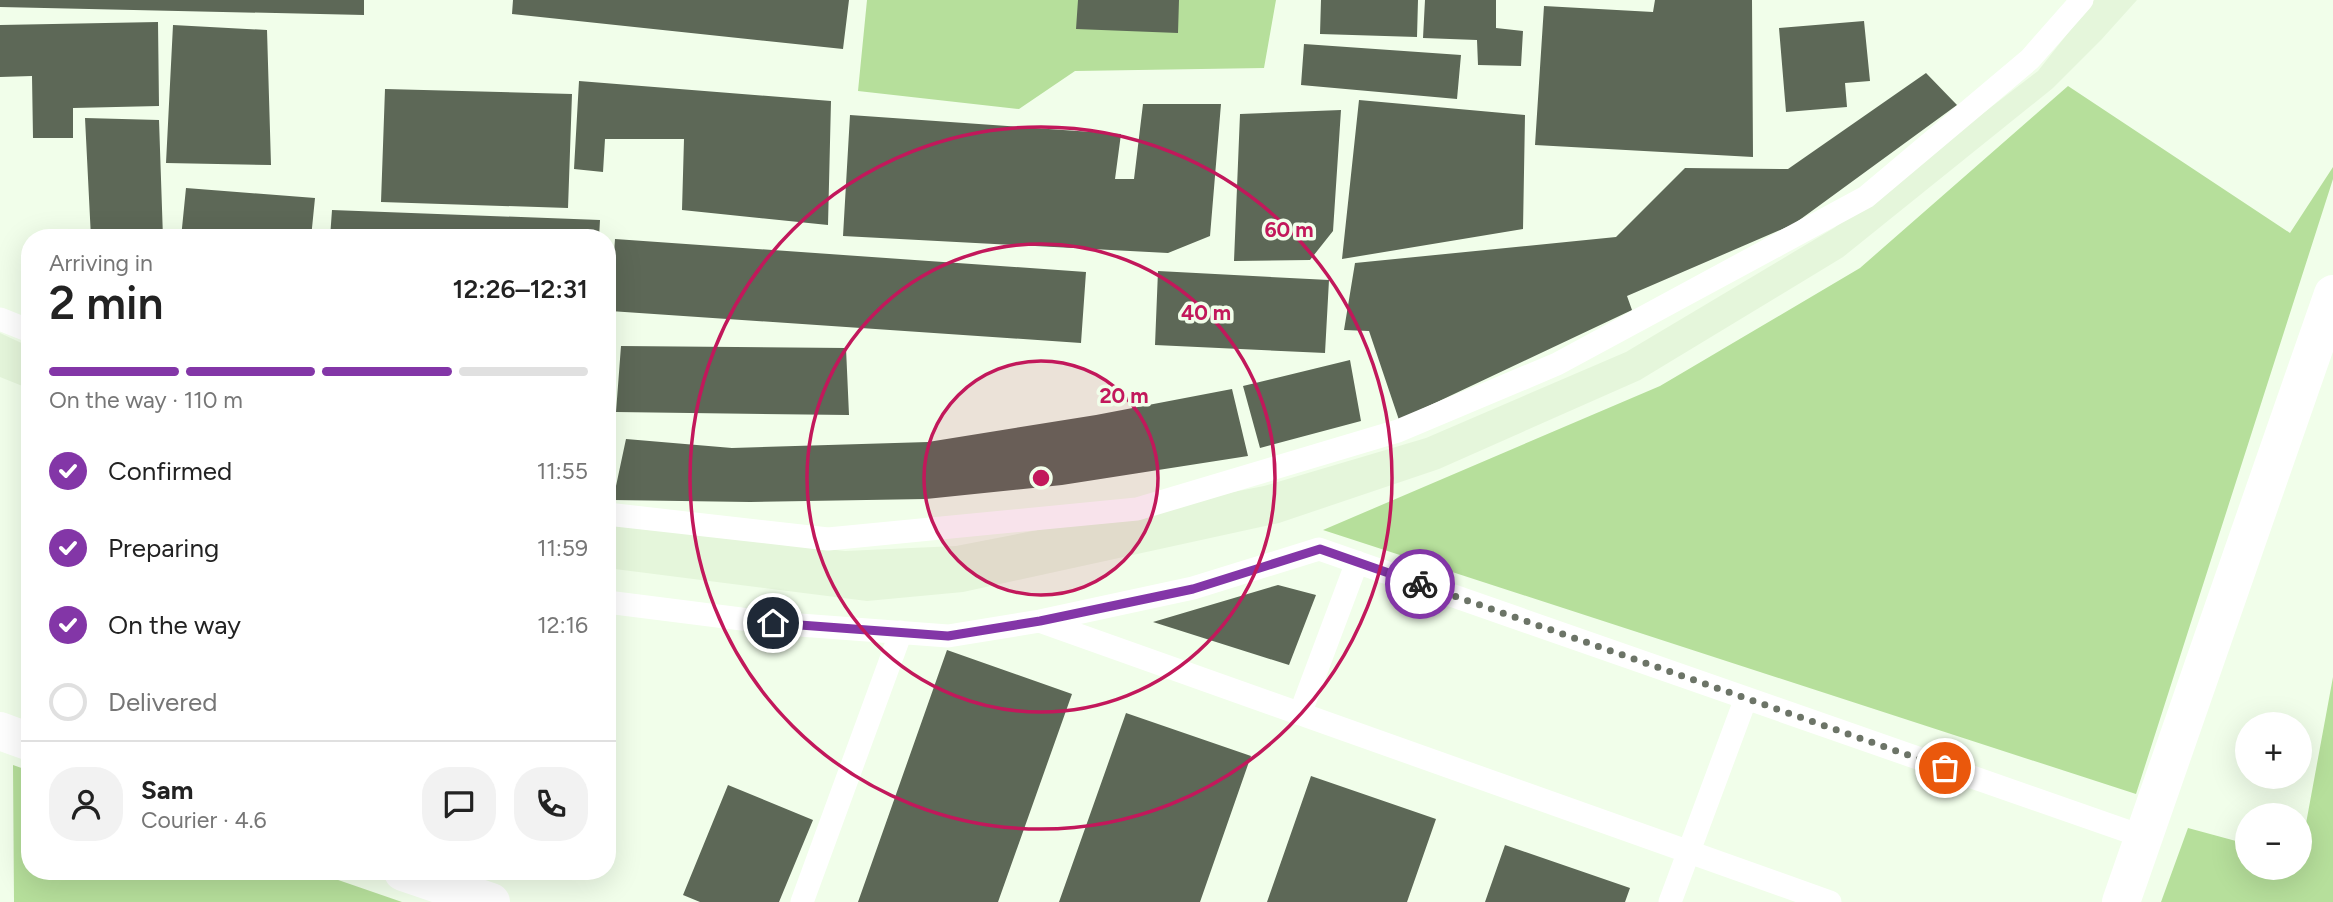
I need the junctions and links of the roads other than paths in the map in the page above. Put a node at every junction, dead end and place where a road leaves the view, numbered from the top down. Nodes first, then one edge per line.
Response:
1 (2082, 0) edge
2 (2333, 294) edge
3 (0, 319) edge
4 (21, 327) edge
5 (616, 515) edge
6 (1357, 562) junction
7 (616, 603) edge
8 (1040, 621) junction
9 (901, 632) junction
10 (1746, 698) junction
11 (1300, 714) junction
12 (0, 732) edge
13 (21, 739) edge
14 (2144, 837) junction
15 (1689, 852) junction
16 (426, 880) edge
17 (491, 902) edge
18 (802, 902) edge
19 (1670, 902) edge
20 (1830, 902) edge
21 (2121, 902) edge

1 - 5 lane
2 - 14 street
3 - 4 lane
6 - 8 lane
6 - 10 lane
6 - 11 lane
7 - 9 lane
8 - 9 lane
8 - 11 lane
9 - 18 lane
10 - 14 lane
10 - 15 lane
11 - 15 lane
12 - 13 street
14 - 21 street
15 - 19 lane
15 - 20 lane
16 - 17 street

